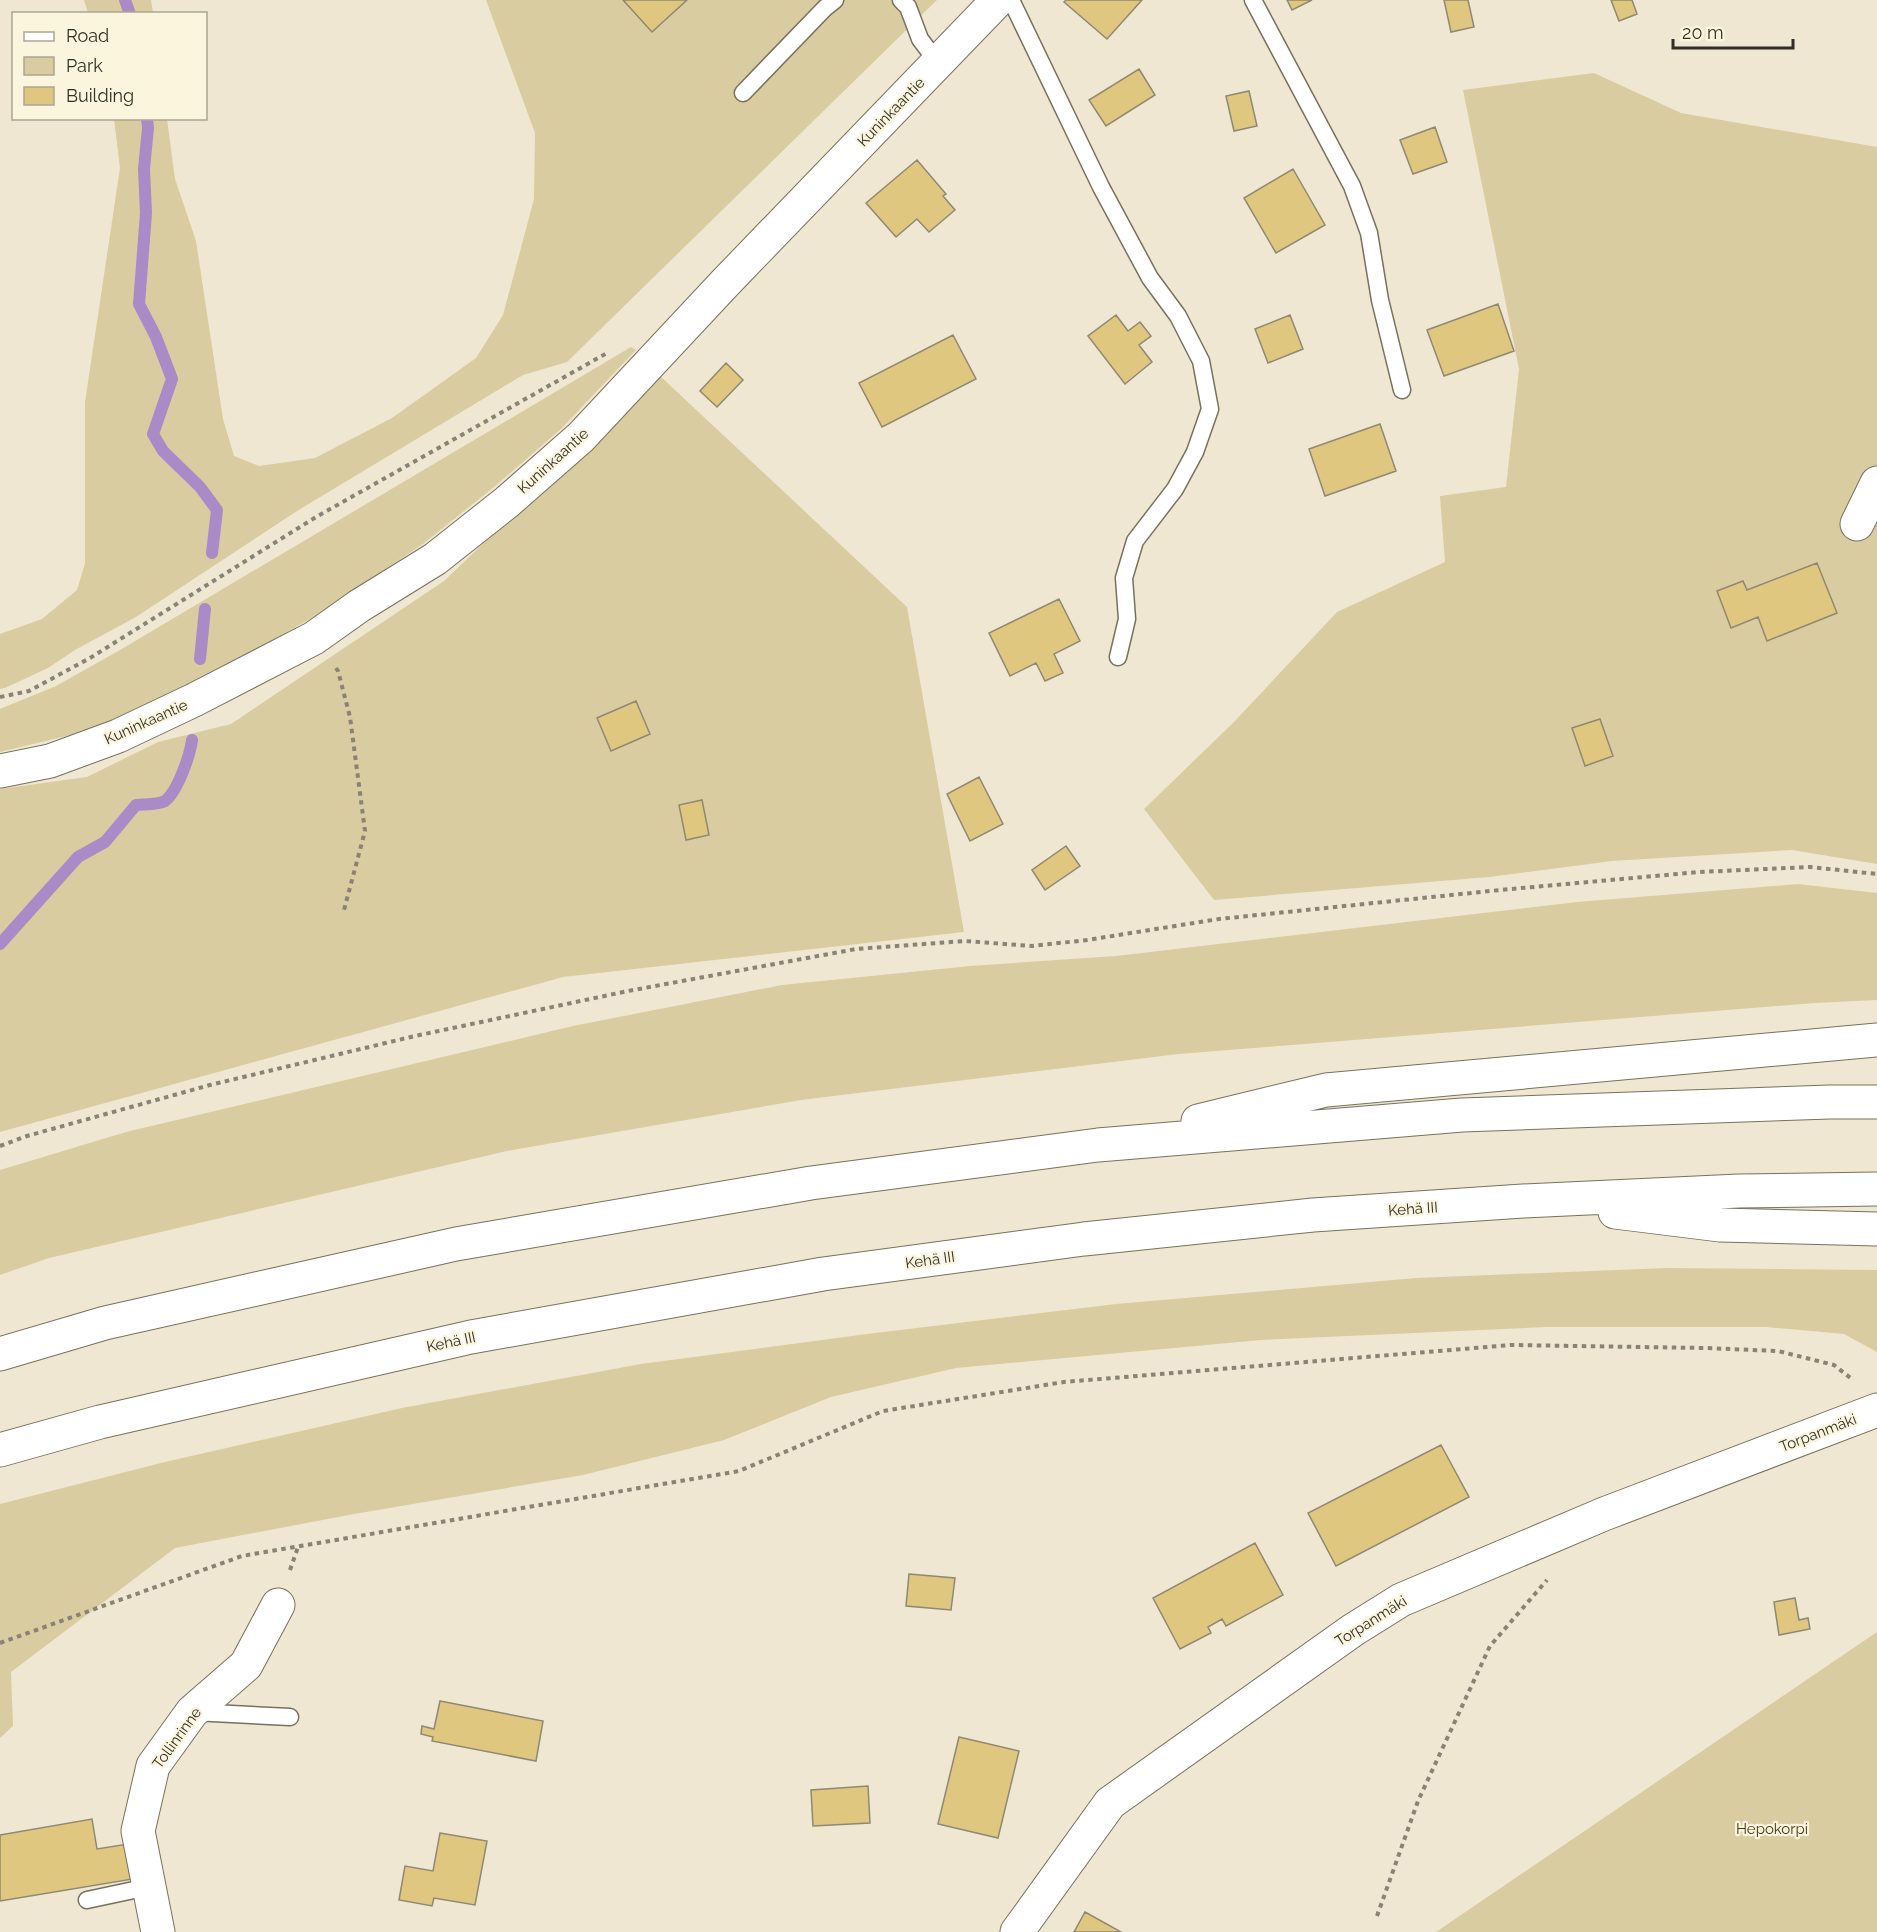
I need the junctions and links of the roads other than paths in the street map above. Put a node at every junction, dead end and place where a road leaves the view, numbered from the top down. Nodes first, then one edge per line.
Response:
1 (835, 0) edge
2 (901, 0) edge
3 (998, 0) edge
4 (1011, 0) edge
5 (1253, 0) edge
6 (938, 63) junction
7 (743, 93) dead end
8 (1402, 390) dead end
9 (1877, 483) edge
10 (1857, 524) dead end
11 (1118, 657) dead end
12 (0, 771) edge
13 (1877, 1040) edge
14 (1877, 1102) edge
15 (1098, 1145) junction
16 (1877, 1189) edge
17 (1523, 1201) junction
18 (1877, 1229) edge
19 (0, 1354) edge
20 (1869, 1398) edge
21 (0, 1450) edge
22 (278, 1605) dead end
23 (192, 1712) junction
24 (290, 1717) dead end
25 (148, 1887) junction
26 (87, 1900) dead end
27 (158, 1932) edge
28 (1017, 1932) edge

1 - 7 lane
2 - 6 lane
3 - 6 main road, Kuninkaantie
4 - 11 lane
5 - 8 lane
6 - 12 main road, Kuninkaantie
9 - 10 main road
13 - 15 main road
14 - 15 main road
15 - 19 main road
16 - 17 main road, Kehä III
17 - 18 main road
17 - 21 main road, Kehä III
20 - 28 main road, Torpanmäki
22 - 23 main road, Tollinrinne
23 - 24 lane
23 - 25 main road, Tollinrinne
25 - 26 lane
25 - 27 main road, Tollinrinne

